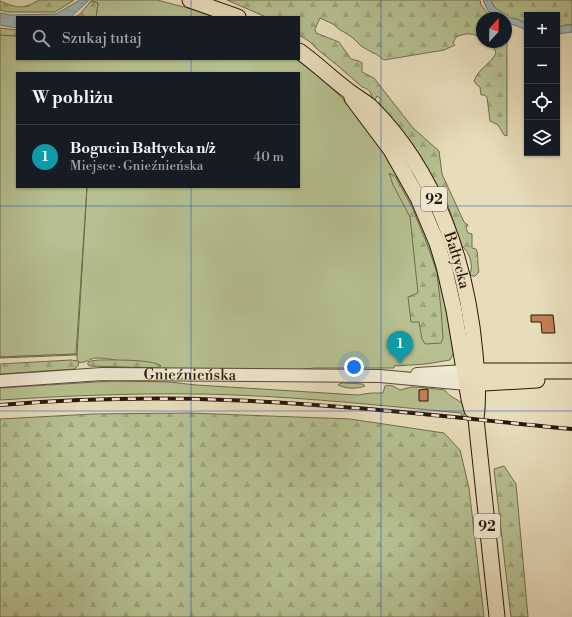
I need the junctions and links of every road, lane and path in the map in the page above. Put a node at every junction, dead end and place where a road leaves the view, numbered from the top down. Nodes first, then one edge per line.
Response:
1 (190, 0) edge
2 (235, 16) edge
3 (300, 52) edge
4 (346, 89) junction
5 (474, 336) junction
6 (497, 371) junction
7 (572, 371) edge
8 (471, 377) junction
9 (572, 380) edge
10 (0, 381) edge
11 (497, 617) edge

1 - 2 main road
3 - 4 main road, Bałtycka / 92
4 - 5 main road, Bałtycka / 92
4 - 8 main road, Bałtycka / 92
5 - 6 main road
5 - 8 main road, Bałtycka / 92
6 - 7 main road, Gnieźnieńska
6 - 8 main road, Gnieźnieńska
8 - 9 main road, Gnieźnieńska
8 - 10 street, Gnieźnieńska
8 - 11 main road, Bałtycka / 92

